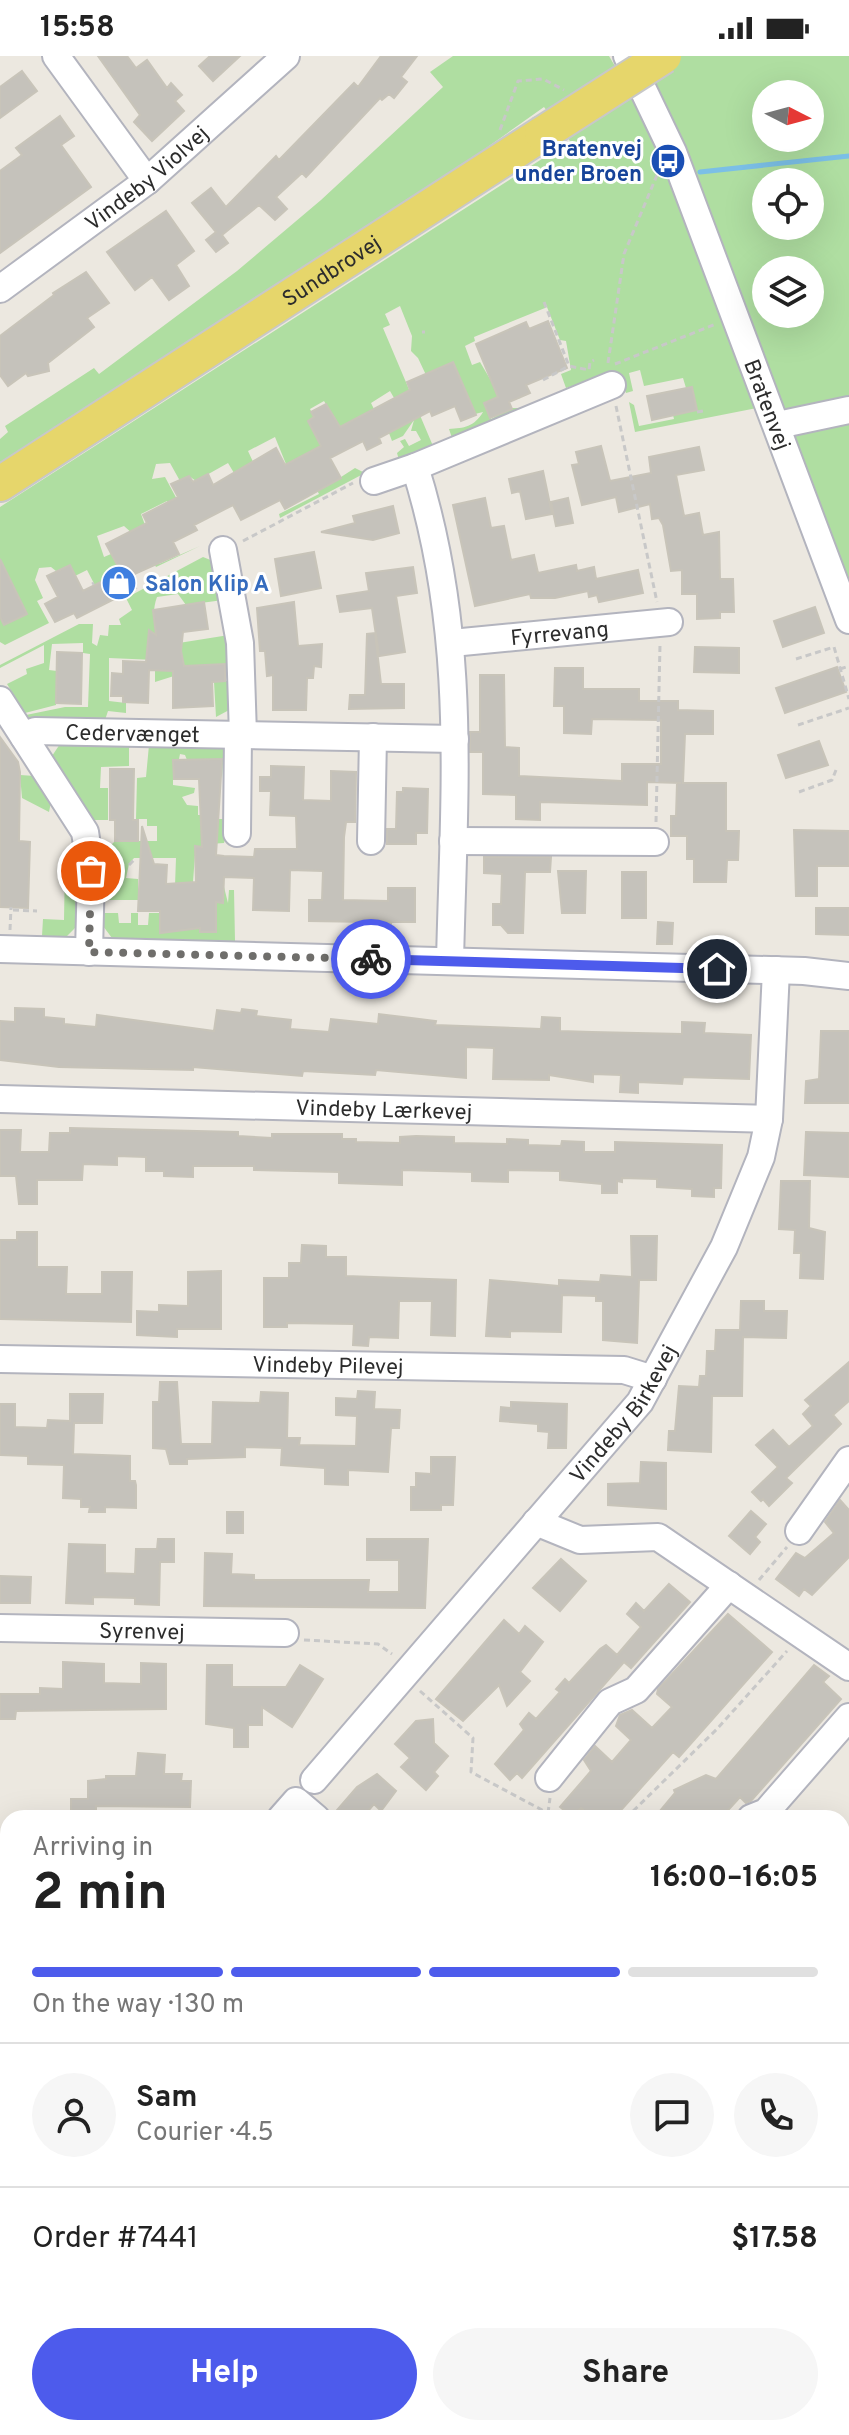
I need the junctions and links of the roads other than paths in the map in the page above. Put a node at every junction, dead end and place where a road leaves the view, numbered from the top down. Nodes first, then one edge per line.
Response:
1 (56, 56) edge
2 (286, 56) edge
3 (627, 56) edge
4 (664, 56) edge
5 (147, 181) junction
6 (0, 289) edge
7 (610, 376) road end
8 (849, 410) edge
9 (778, 425) junction
10 (415, 467) junction
11 (374, 481) road end
12 (0, 484) edge
13 (223, 550) road end
14 (849, 620) edge
15 (669, 622) dead end
16 (452, 643) junction
17 (0, 700) edge
18 (241, 735) junction
19 (24, 737) junction
20 (373, 737) junction
21 (455, 739) junction
22 (237, 833) dead end
23 (371, 841) dead end
24 (453, 841) junction
25 (655, 842) dead end
26 (0, 949) edge
27 (89, 952) junction
28 (450, 961) junction
29 (776, 970) junction
30 (849, 976) edge
31 (0, 1099) edge
32 (769, 1119) junction
33 (0, 1359) edge
34 (653, 1379) junction
35 (849, 1460) edge
36 (536, 1522) junction
37 (799, 1531) road end
38 (737, 1590) junction
39 (0, 1628) edge
40 (285, 1633) road end
41 (849, 1667) edge
42 (849, 1717) edge
43 (549, 1778) dead end
44 (314, 1780) dead end
45 (288, 1810) edge
46 (307, 1810) edge
47 (768, 1810) edge

1 - 5 street
2 - 5 street, Vindeby Violvej
3 - 9 street, Bratenvej
4 - 12 main road, Sundbrovej, bridge
5 - 6 street, Vindeby Violvej
7 - 10 street
8 - 9 street
9 - 14 street, Bratenvej
10 - 11 street
10 - 16 street
13 - 18 street
15 - 16 street, Fyrrevang
16 - 21 street
17 - 19 street
18 - 19 street, Cedervænget
18 - 20 street, Cedervænget
18 - 22 street
19 - 27 street
20 - 21 street, Cedervænget
20 - 23 street
21 - 24 street
24 - 25 street
24 - 28 street
26 - 27 street
27 - 28 street
28 - 29 street
29 - 30 street
29 - 32 street, Vindeby Birkevej
31 - 32 street, Vindeby Lærkevej
32 - 34 street, Vindeby Birkevej
33 - 34 street, Vindeby Pilevej
34 - 36 street, Vindeby Birkevej
35 - 37 street
36 - 38 street
36 - 44 street, Vindeby Birkevej
38 - 41 street
38 - 43 street
39 - 40 street, Syrenvej
42 - 47 street
45 - 46 street

